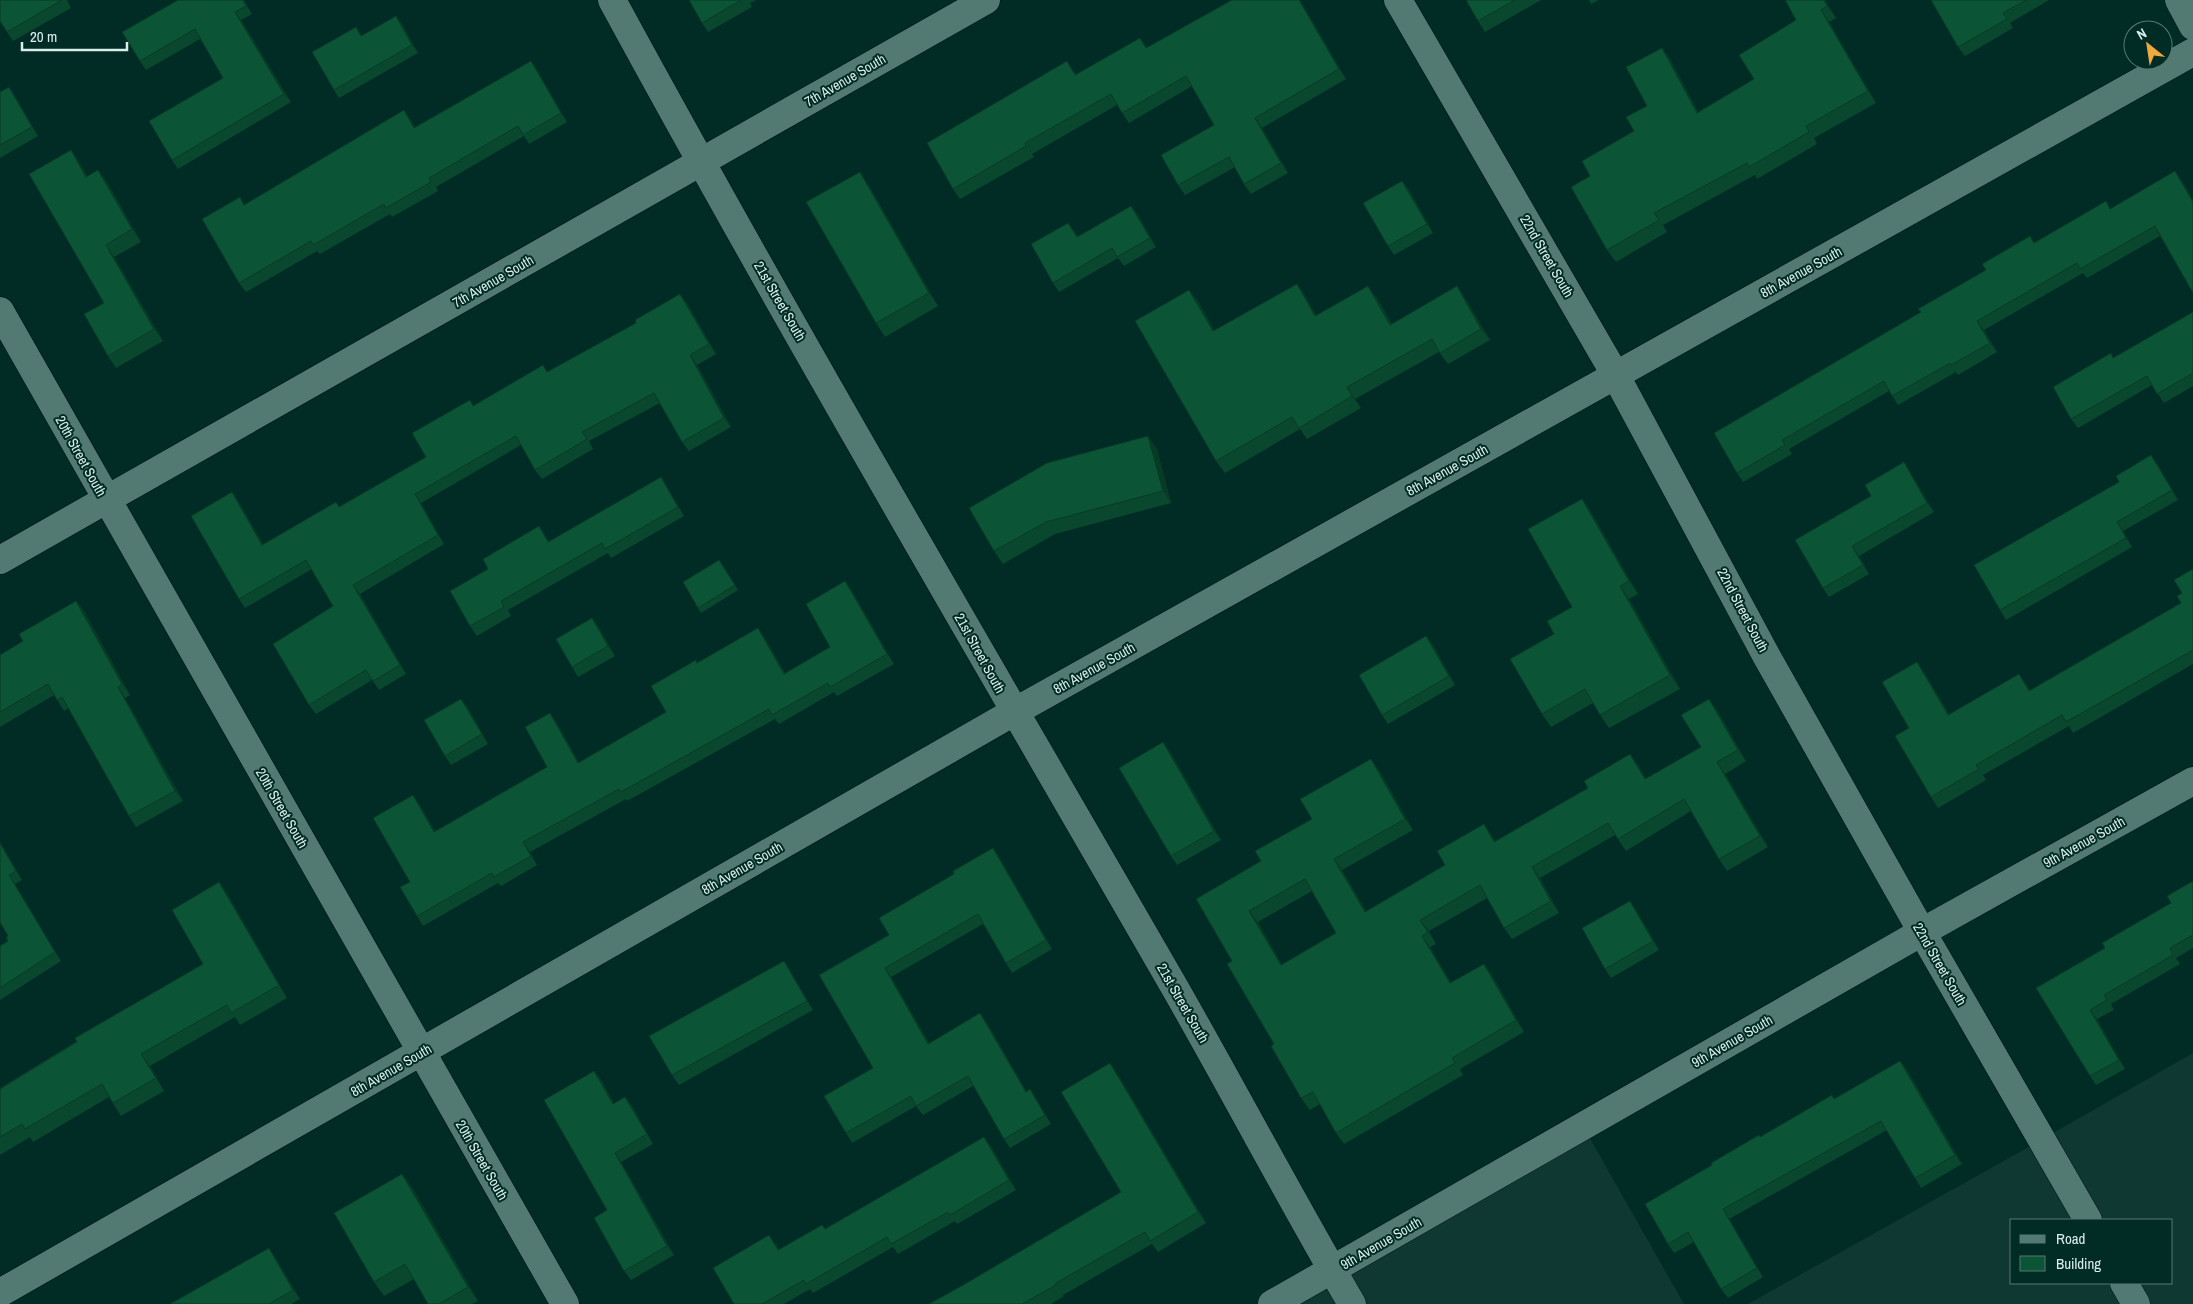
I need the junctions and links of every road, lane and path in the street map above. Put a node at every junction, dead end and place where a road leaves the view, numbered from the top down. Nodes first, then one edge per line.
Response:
1 (612, 0) edge
2 (986, 0) edge
3 (1398, 0) edge
4 (2179, 0) edge
5 (2193, 26) edge
6 (2193, 52) edge
7 (701, 163) junction
8 (0, 311) edge
9 (1616, 376) junction
10 (106, 500) junction
11 (0, 560) edge
12 (1014, 712) junction
13 (2193, 781) edge
14 (1922, 932) junction
15 (421, 1052) junction
16 (2087, 1219) edge
17 (1332, 1270) junction
18 (2125, 1284) edge
19 (0, 1293) edge
20 (565, 1304) edge
21 (1272, 1304) edge
22 (1352, 1304) edge
23 (2136, 1304) edge

1 - 7 street, 21st Street South
2 - 7 street, 7th Avenue South
3 - 9 street, 22nd Street South
4 - 5 street
6 - 9 street, 8th Avenue South
7 - 10 street, 7th Avenue South
7 - 12 street, 21st Street South
8 - 10 street, 20th Street South
9 - 12 street, 8th Avenue South
9 - 14 street, 22nd Street South
10 - 11 street, 7th Avenue South
10 - 15 street, 20th Street South
12 - 15 street, 8th Avenue South
12 - 17 street, 21st Street South
13 - 14 street, 9th Avenue South
14 - 16 street, 22nd Street South
14 - 17 street, 9th Avenue South
15 - 19 street, 8th Avenue South
15 - 20 street, 20th Street South
17 - 21 street, 9th Avenue South
17 - 22 street, 21st Street South
18 - 23 street

